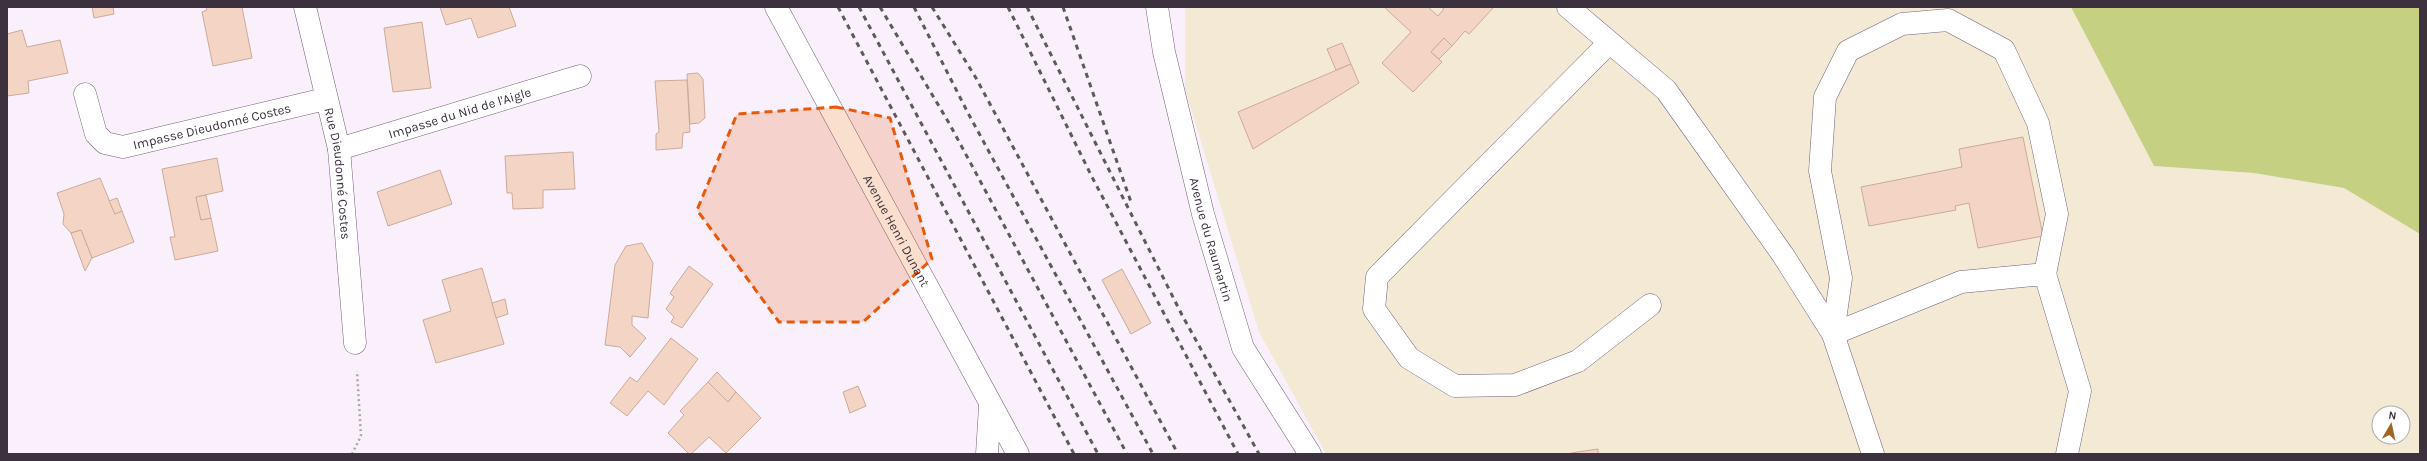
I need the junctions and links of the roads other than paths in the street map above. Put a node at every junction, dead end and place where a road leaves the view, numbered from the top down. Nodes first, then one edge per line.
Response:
1 (776, 7) edge
2 (1157, 7) edge
3 (1568, 7) edge
4 (310, 8) edge
5 (1609, 43) junction
6 (580, 76) dead end
7 (85, 94) dead end
8 (325, 99) junction
9 (339, 148) junction
10 (2046, 274) junction
11 (1650, 305) dead end
12 (1833, 334) junction
13 (355, 343) road end
14 (990, 406) junction
15 (987, 454) edge
16 (1018, 454) edge
17 (1310, 454) edge
18 (1873, 454) edge
19 (2068, 454) edge

1 - 14 street, Avenue Henri Dunant
2 - 17 street, Avenue du Raumartin
3 - 5 street
4 - 8 street, Rue Dieudonné Costes
5 - 11 street
5 - 12 street
6 - 9 street, Impasse du Nid de l'Aigle
7 - 8 street, Impasse Dieudonné Costes
8 - 9 street, Rue Dieudonné Costes
9 - 13 street, Rue Dieudonné Costes
10 - 12 street
10 - 12 street
10 - 19 street
12 - 18 street
14 - 15 street
14 - 16 street, Avenue Henri Dunant

